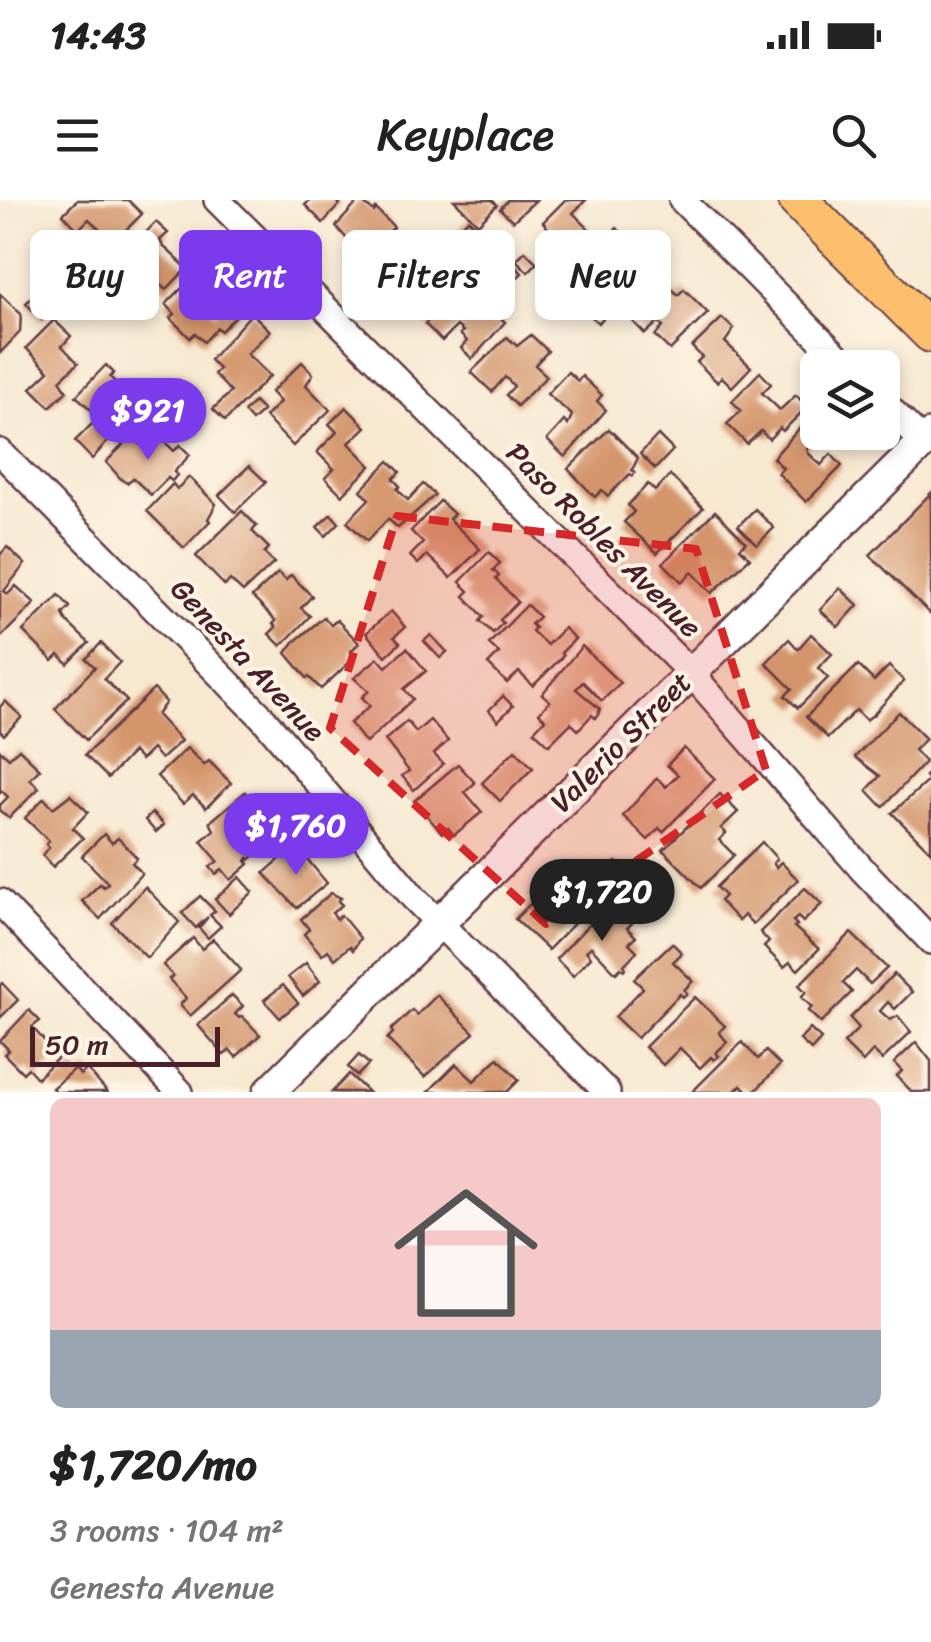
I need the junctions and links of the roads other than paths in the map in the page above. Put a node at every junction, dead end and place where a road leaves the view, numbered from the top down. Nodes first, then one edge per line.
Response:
1 (217, 200) edge
2 (682, 200) edge
3 (798, 200) edge
4 (931, 333) edge
5 (831, 350) edge
6 (900, 416) edge
7 (928, 439) edge
8 (0, 452) edge
9 (690, 672) junction
10 (0, 902) edge
11 (438, 925) junction
12 (931, 940) edge
13 (180, 1092) edge
14 (269, 1092) edge
15 (607, 1092) edge

1 - 9 street, Paso Robles Avenue
2 - 5 street
3 - 4 main road
6 - 7 street
7 - 9 street, Valerio Street
8 - 11 street, Genesta Avenue
9 - 11 street, Valerio Street
9 - 12 street, Paso Robles Avenue
10 - 13 street
11 - 14 street, Valerio Street
11 - 15 street, Genesta Avenue

